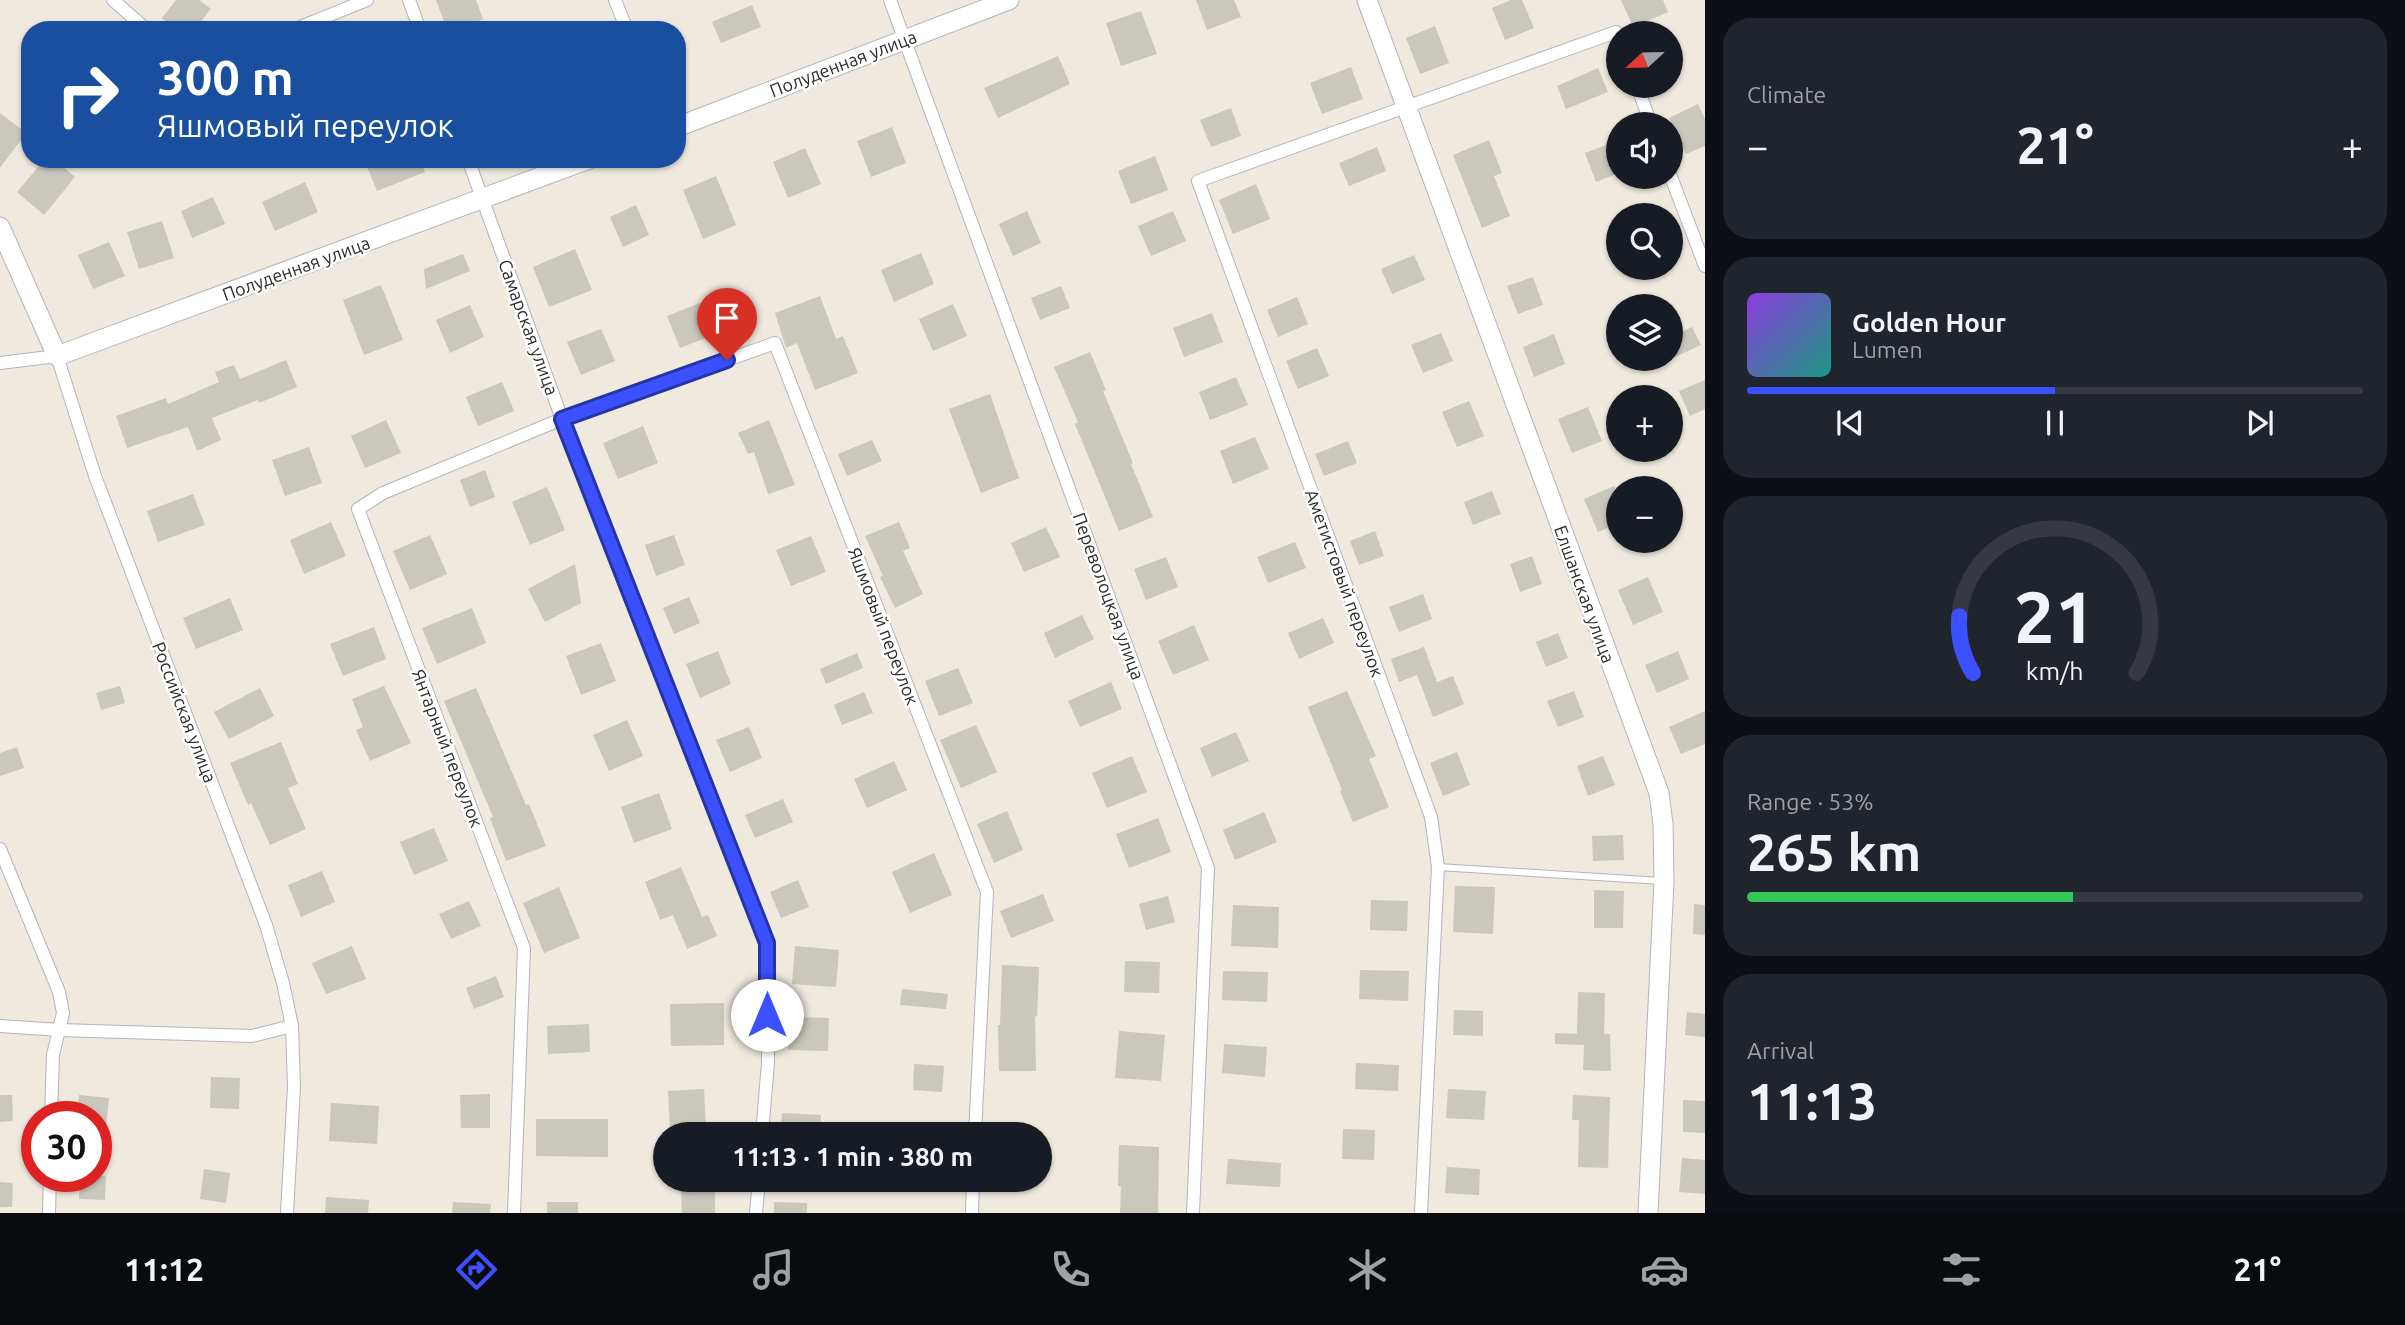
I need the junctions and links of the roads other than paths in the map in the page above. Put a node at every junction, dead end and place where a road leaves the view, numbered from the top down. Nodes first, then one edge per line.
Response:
1 (113, 0) edge
2 (367, 0) edge
3 (409, 0) edge
4 (615, 0) edge
5 (890, 0) edge
6 (1009, 0) edge
7 (1367, 0) edge
8 (137, 21) edge
9 (315, 21) edge
10 (417, 21) edge
11 (623, 21) edge
12 (1606, 36) edge
13 (905, 40) junction
14 (1404, 106) junction
15 (686, 124) edge
16 (471, 168) edge
17 (565, 168) edge
18 (1676, 189) edge
19 (482, 199) junction
20 (0, 227) edge
21 (1705, 265) edge
22 (57, 356) junction
23 (0, 363) edge
24 (562, 419) junction
25 (0, 849) edge
26 (1438, 866) junction
27 (1664, 881) junction
28 (0, 1026) edge
29 (292, 1026) junction
30 (60, 1030) junction
31 (51, 1101) edge
32 (763, 1122) edge
33 (976, 1122) edge
34 (50, 1192) edge
35 (758, 1192) edge
36 (973, 1192) edge
37 (49, 1213) edge
38 (287, 1213) edge
39 (514, 1213) edge
40 (756, 1213) edge
41 (972, 1213) edge
42 (1193, 1213) edge
43 (1422, 1213) edge
44 (1648, 1213) edge

1 - 8 street
2 - 9 street
3 - 10 street
4 - 11 street
5 - 13 street, Переволоцкая улица
6 - 13 street, Полуденная улица
7 - 14 street, Елшанская улица
12 - 14 street
13 - 15 street, Полуденная улица
13 - 42 street, Переволоцкая улица
14 - 26 street, Аметистовый переулок
14 - 27 street, Елшанская улица
16 - 19 street, Самарская улица
17 - 19 street, Полуденная улица
18 - 21 street
19 - 22 street, Полуденная улица
19 - 24 street, Самарская улица
20 - 22 street, Российская улица
22 - 23 street, Полуденная улица
22 - 29 street, Российская улица
24 - 32 street, Самарская улица
24 - 33 street, Яшмовый переулок
24 - 39 street, Янтарный переулок
25 - 30 street
26 - 27 lane
26 - 43 street, Аметистовый переулок
27 - 44 street, Елшанская улица
28 - 30 street
29 - 30 street
29 - 38 street, Российская улица
30 - 31 street
34 - 37 street
35 - 40 street
36 - 41 street

